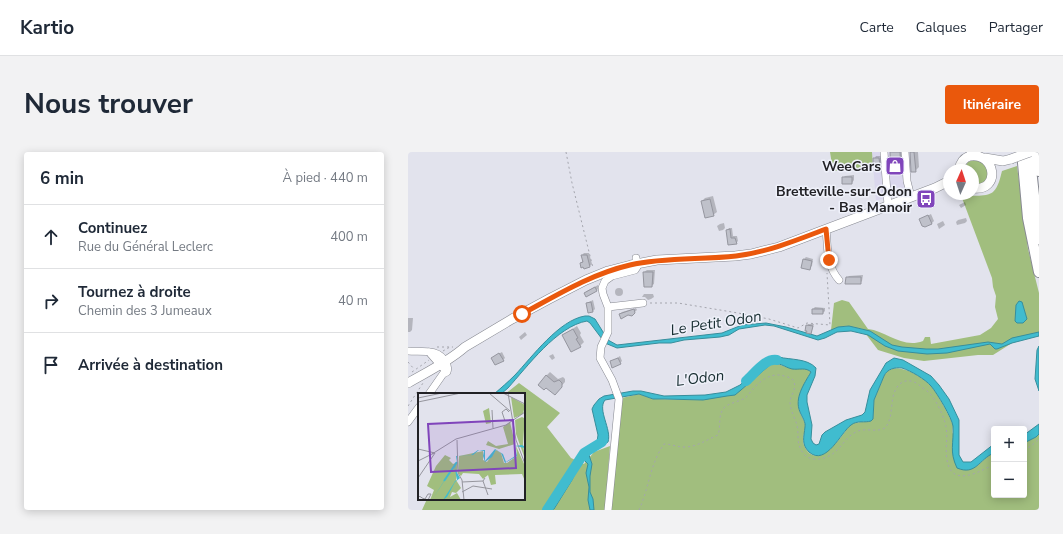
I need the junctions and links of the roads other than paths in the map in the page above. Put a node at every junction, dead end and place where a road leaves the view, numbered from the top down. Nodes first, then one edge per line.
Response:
1 (884, 152) edge
2 (905, 152) edge
3 (1022, 152) edge
4 (1029, 152) edge
5 (1038, 152) edge
6 (978, 155) edge
7 (963, 156) edge
8 (1010, 159) junction
9 (1039, 171) edge
10 (992, 173) junction
11 (943, 184) edge
12 (943, 187) edge
13 (935, 188) junction
14 (979, 188) edge
15 (911, 197) junction
16 (888, 206) junction
17 (826, 229) junction
18 (1039, 239) edge
19 (637, 261) junction
20 (1039, 272) edge
21 (839, 280) dead end
22 (643, 303) road end
23 (608, 307) junction
24 (408, 351) edge
25 (442, 361) junction
26 (408, 382) edge
27 (430, 393) edge
28 (418, 409) edge
29 (408, 422) edge
30 (608, 510) edge

1 - 16 street
2 - 15 street
3 - 20 highway
4 - 8 main road, bridge
4 - 18 highway
5 - 9 highway
6 - 7 main road
6 - 8 main road
6 - 10 main road
8 - 10 main road
10 - 14 main road
11 - 13 main road
12 - 13 main road
13 - 15 main road
15 - 16 main road
16 - 17 main road
17 - 19 main road
17 - 21 street
19 - 23 street
19 - 25 main road
22 - 23 street
23 - 30 street
24 - 25 street
25 - 26 main road
25 - 27 street
28 - 29 street

